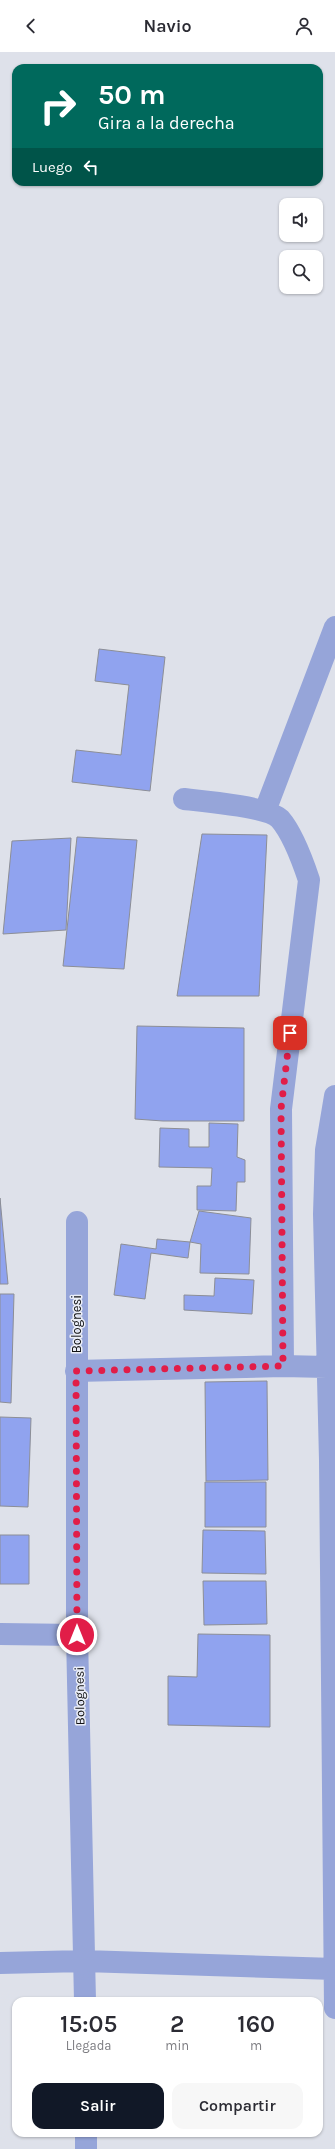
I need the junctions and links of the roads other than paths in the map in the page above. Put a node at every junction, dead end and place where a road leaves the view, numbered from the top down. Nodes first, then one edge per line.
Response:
1 (335, 627) edge
2 (184, 798) dead end
3 (265, 811) junction
4 (335, 1096) edge
5 (76, 1222) dead end
6 (283, 1366) junction
7 (326, 1367) junction
8 (76, 1371) junction
9 (0, 1634) edge
10 (77, 1635) junction
11 (84, 1961) junction
12 (0, 1962) edge
13 (334, 1969) edge
14 (85, 1997) edge
15 (335, 2008) edge
16 (86, 2137) edge
17 (86, 2149) edge

1 - 3 street
2 - 3 street
3 - 6 street
4 - 7 street
5 - 8 street, Bolognesi
6 - 7 street
6 - 8 street
7 - 13 street
8 - 10 street, Bolognesi
9 - 10 street
10 - 11 street, Bolognesi
11 - 12 street
11 - 13 street
11 - 14 street, Bolognesi
13 - 15 street
16 - 17 street

